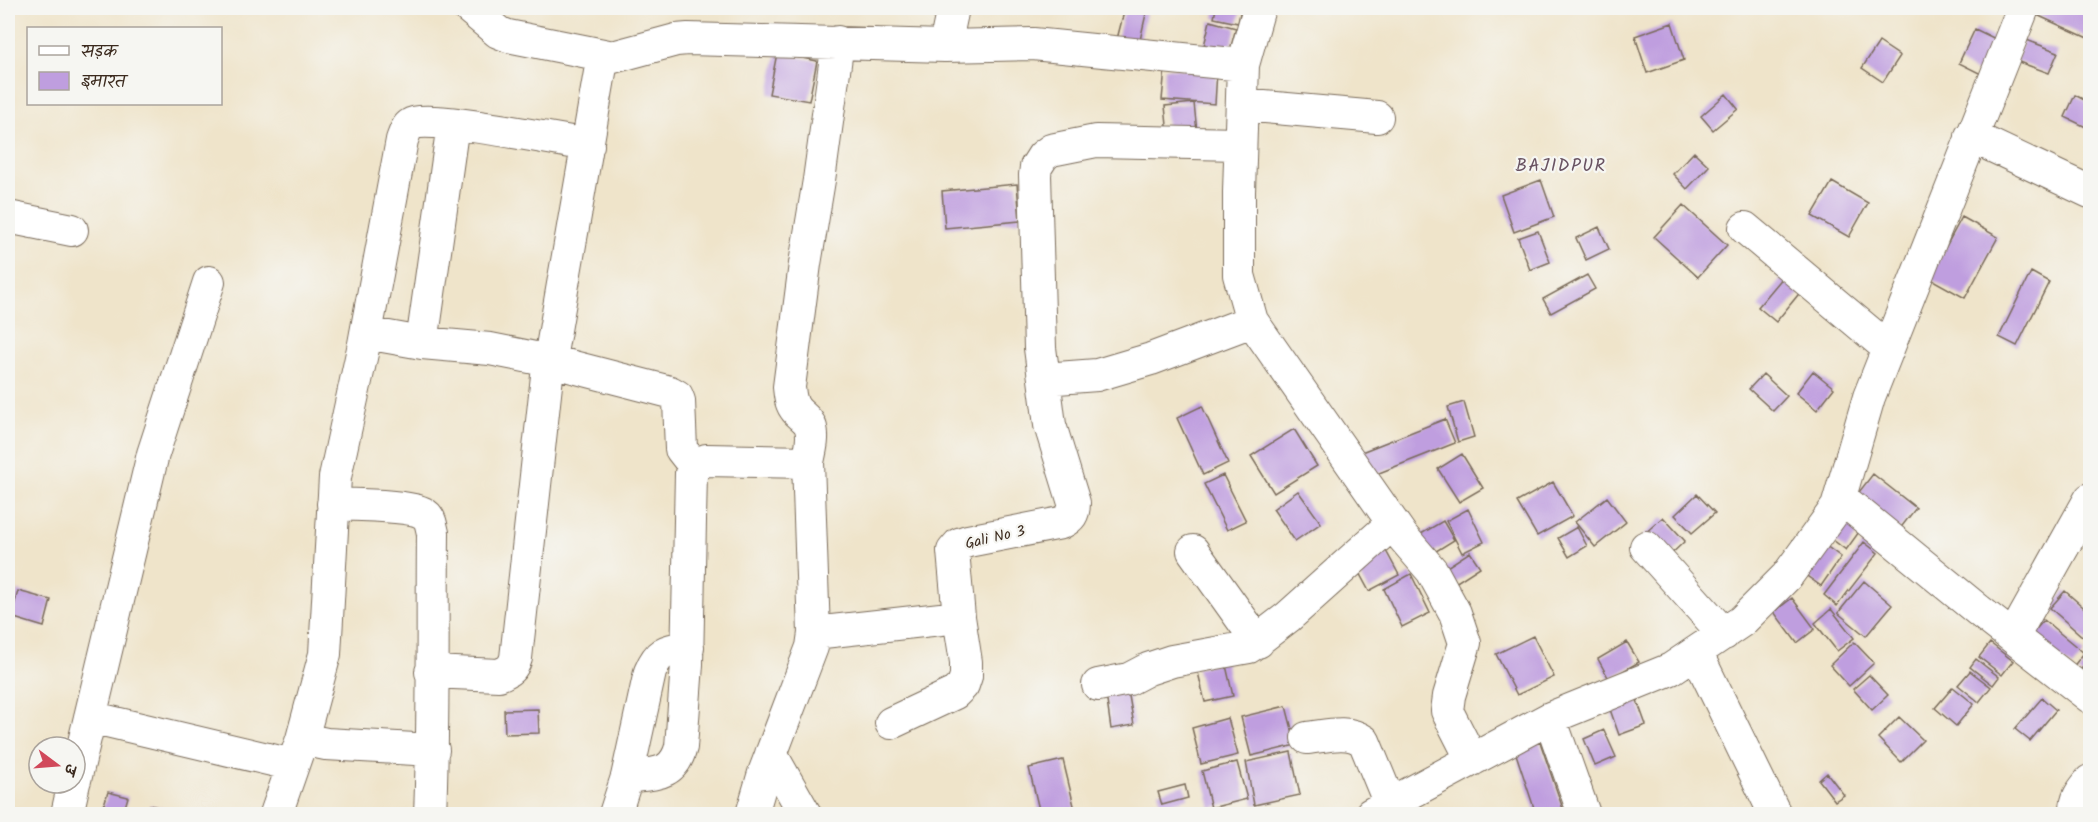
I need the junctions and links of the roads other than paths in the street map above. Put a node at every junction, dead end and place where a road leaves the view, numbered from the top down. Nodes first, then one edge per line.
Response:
1 (469, 8) edge
2 (953, 8) edge
3 (1259, 8) edge
4 (2023, 8) edge
5 (838, 42) junction
6 (945, 46) junction
7 (603, 55) junction
8 (1244, 65) junction
9 (1242, 105) junction
10 (1377, 117) dead end
11 (453, 124) junction
12 (1971, 136) junction
13 (1240, 144) junction
14 (588, 145) junction
15 (2091, 192) edge
16 (8, 217) edge
17 (1745, 228) dead end
18 (72, 230) dead end
19 (209, 282) dead end
20 (1252, 321) junction
21 (366, 333) junction
22 (422, 343) junction
23 (1888, 348) junction
24 (550, 361) junction
25 (1044, 379) junction
26 (808, 462) junction
27 (698, 464) junction
28 (1841, 498) junction
29 (2091, 499) edge
30 (333, 504) junction
31 (1393, 523) junction
32 (1646, 547) dead end
33 (1193, 551) dead end
34 (959, 617) junction
35 (814, 633) junction
36 (1724, 634) junction
37 (2013, 637) junction
38 (1258, 642) junction
39 (688, 647) junction
40 (1696, 652) junction
41 (432, 672) junction
42 (1098, 685) dead end
43 (2091, 697) edge
44 (90, 717) junction
45 (1550, 718) junction
46 (891, 723) dead end
47 (86, 735) edge
48 (1307, 738) dead end
49 (433, 750) junction
50 (297, 752) junction
51 (771, 754) junction
52 (1472, 760) junction
53 (627, 777) junction
54 (2091, 781) edge
55 (72, 795) edge
56 (1381, 809) edge
57 (67, 814) edge
58 (276, 814) edge
59 (430, 814) edge
60 (615, 814) edge
61 (752, 814) edge
62 (805, 814) edge
63 (1584, 814) edge
64 (1775, 814) edge
65 (2076, 814) edge

1 - 7 street
2 - 6 street
3 - 8 street
4 - 12 street
5 - 6 street
5 - 7 street
5 - 26 street
6 - 8 street
7 - 14 street
8 - 9 street
9 - 10 street
9 - 13 street
11 - 14 street
11 - 21 street
11 - 22 street
12 - 15 street
12 - 23 street
13 - 20 street
13 - 25 street
14 - 24 street
16 - 18 street
17 - 23 street
19 - 44 street
20 - 25 street
20 - 31 street
21 - 22 street
21 - 30 street
22 - 24 street
23 - 28 street
24 - 27 street
24 - 41 street
25 - 34 street, Gali No 3
26 - 27 street
26 - 35 street
27 - 39 street
28 - 36 street
28 - 37 street
29 - 37 street
30 - 41 street
30 - 50 street
31 - 38 street
31 - 52 street
32 - 36 street
33 - 38 street
34 - 35 street
34 - 46 street
35 - 51 street
36 - 40 street
37 - 43 street
38 - 42 street
39 - 53 street
39 - 53 street
40 - 45 street
40 - 64 street
41 - 49 street
44 - 47 street
44 - 50 street
45 - 52 street
45 - 63 street
48 - 56 street
49 - 50 street
49 - 59 street
50 - 58 street
51 - 61 street
51 - 62 street
52 - 56 street
53 - 60 street
54 - 65 street
55 - 57 street

